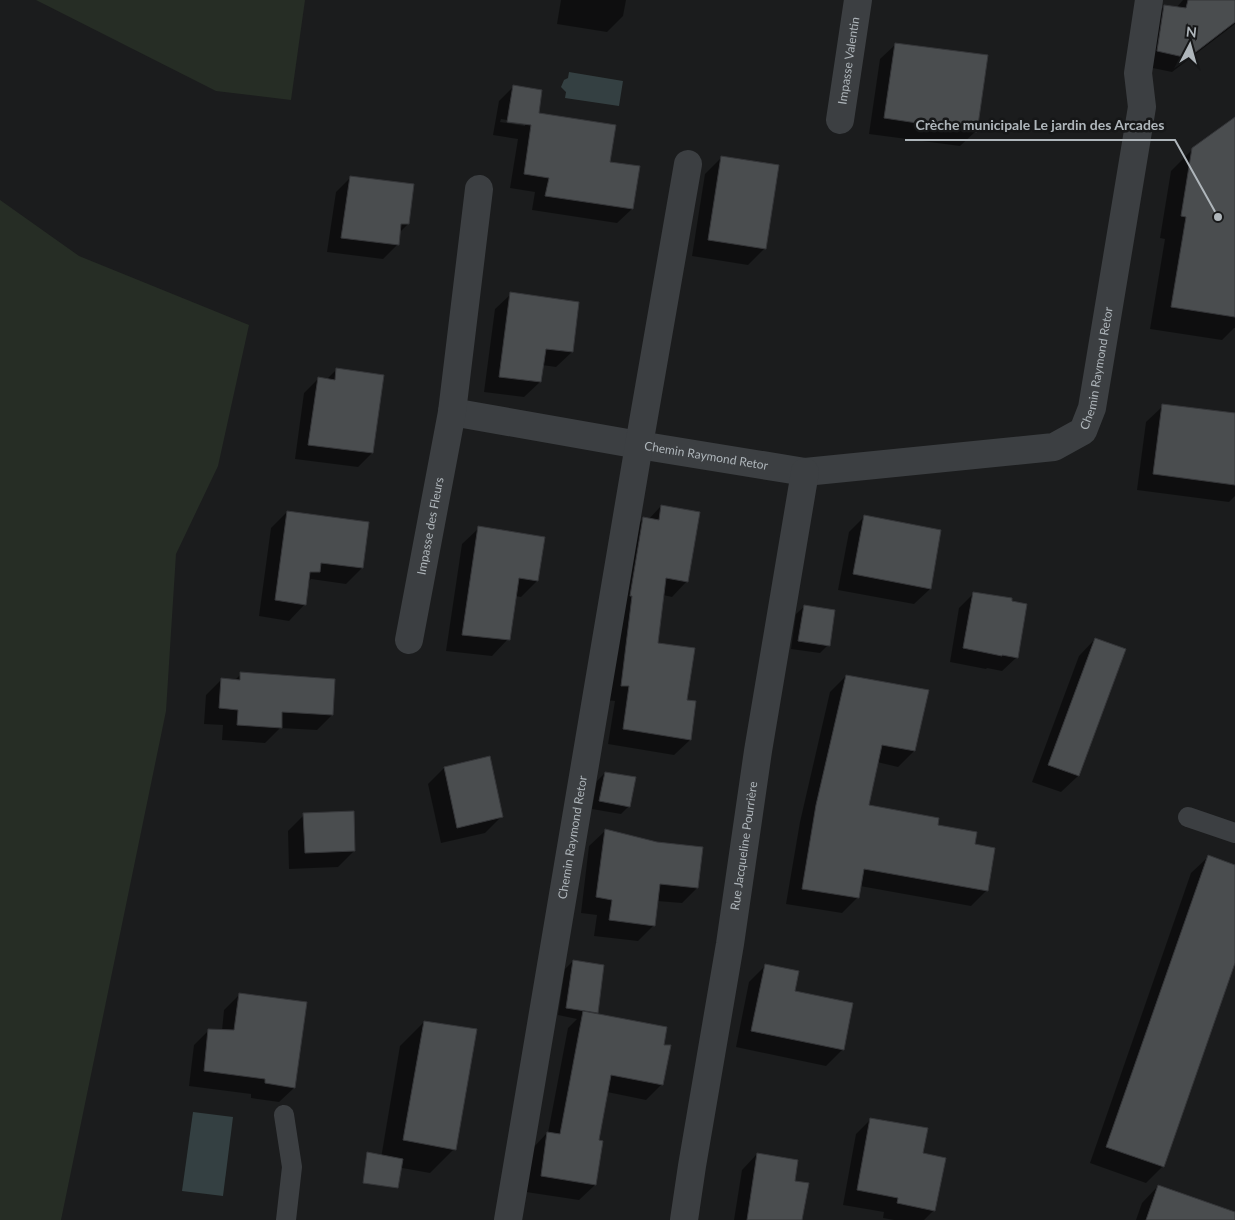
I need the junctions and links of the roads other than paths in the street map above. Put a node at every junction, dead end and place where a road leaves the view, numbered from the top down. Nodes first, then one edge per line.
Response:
1 (858, 0) edge
2 (1149, 0) edge
3 (840, 120) dead end
4 (688, 164) dead end
5 (479, 189) dead end
6 (452, 412) junction
7 (639, 445) junction
8 (805, 472) junction
9 (409, 640) dead end
10 (1188, 817) dead end
11 (1235, 832) edge
12 (284, 1115) dead end
13 (286, 1220) edge
14 (508, 1220) edge
15 (684, 1220) edge

1 - 3 street, Impasse Valentin
2 - 8 street, Chemin Raymond Retor
4 - 7 street
5 - 6 street, Impasse des Fleurs
6 - 7 street
6 - 9 street, Impasse des Fleurs
7 - 8 street, Chemin Raymond Retor
7 - 14 street, Chemin Raymond Retor
8 - 15 street, Rue Jacqueline Pourrière
10 - 11 lane
12 - 13 lane

